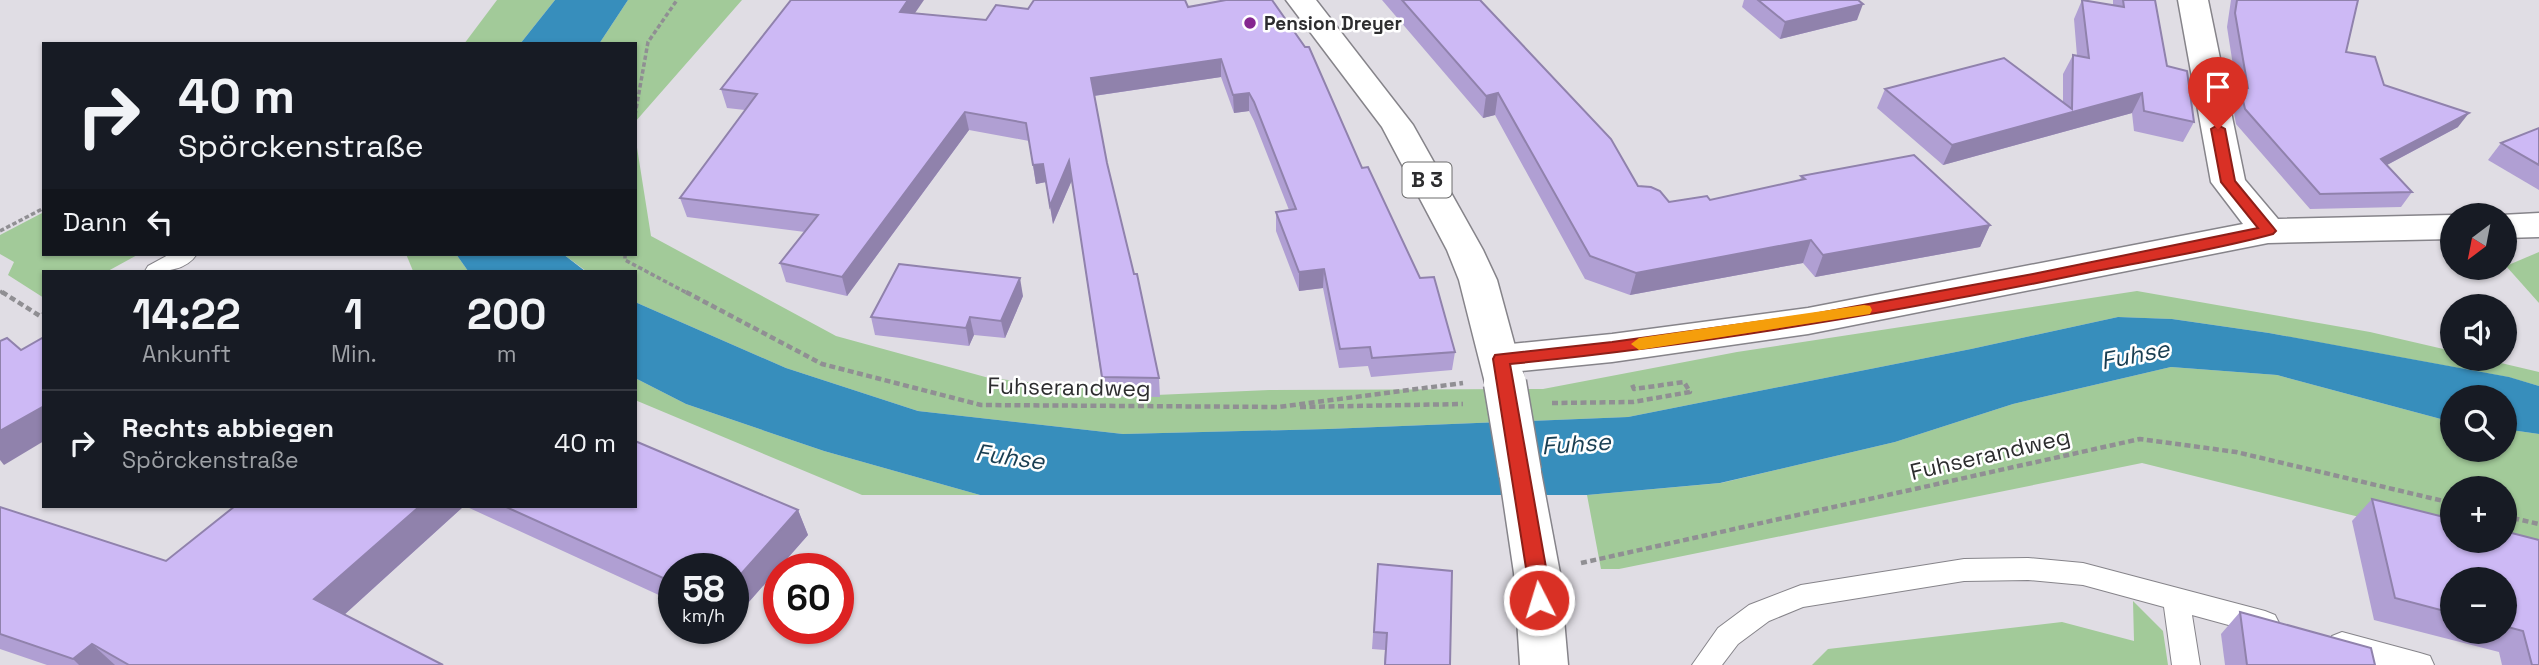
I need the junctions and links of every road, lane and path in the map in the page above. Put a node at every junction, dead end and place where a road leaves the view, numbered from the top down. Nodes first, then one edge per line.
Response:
1 (677, 0) edge
2 (1301, 0) edge
3 (2193, 0) edge
4 (637, 103) edge
5 (42, 209) edge
6 (2539, 225) edge
7 (2517, 226) edge
8 (2440, 227) edge
9 (2268, 231) junction
10 (0, 232) edge
11 (182, 256) edge
12 (625, 256) edge
13 (158, 270) edge
14 (0, 291) edge
15 (42, 315) edge
16 (1503, 371) junction
17 (1634, 389) dead end
18 (1690, 392) dead end
19 (2440, 500) edge
20 (2517, 519) edge
21 (2539, 524) edge
22 (1537, 573) junction
23 (2176, 599) junction
24 (2284, 628) edge
25 (2311, 636) edge
26 (1544, 665) edge
27 (1706, 665) edge
28 (2186, 665) edge
29 (2420, 665) edge

1 - 4 path
2 - 16 street, B 3
3 - 9 street
5 - 10 path
6 - 7 street
8 - 9 street
9 - 16 street
11 - 13 lane
12 - 16 path, Fuhserandweg
14 - 15 path
16 - 22 street, bridge
17 - 18 path
19 - 22 path, Fuhserandweg
20 - 21 path
22 - 26 street
23 - 24 lane
23 - 27 lane
23 - 28 lane
25 - 29 lane

